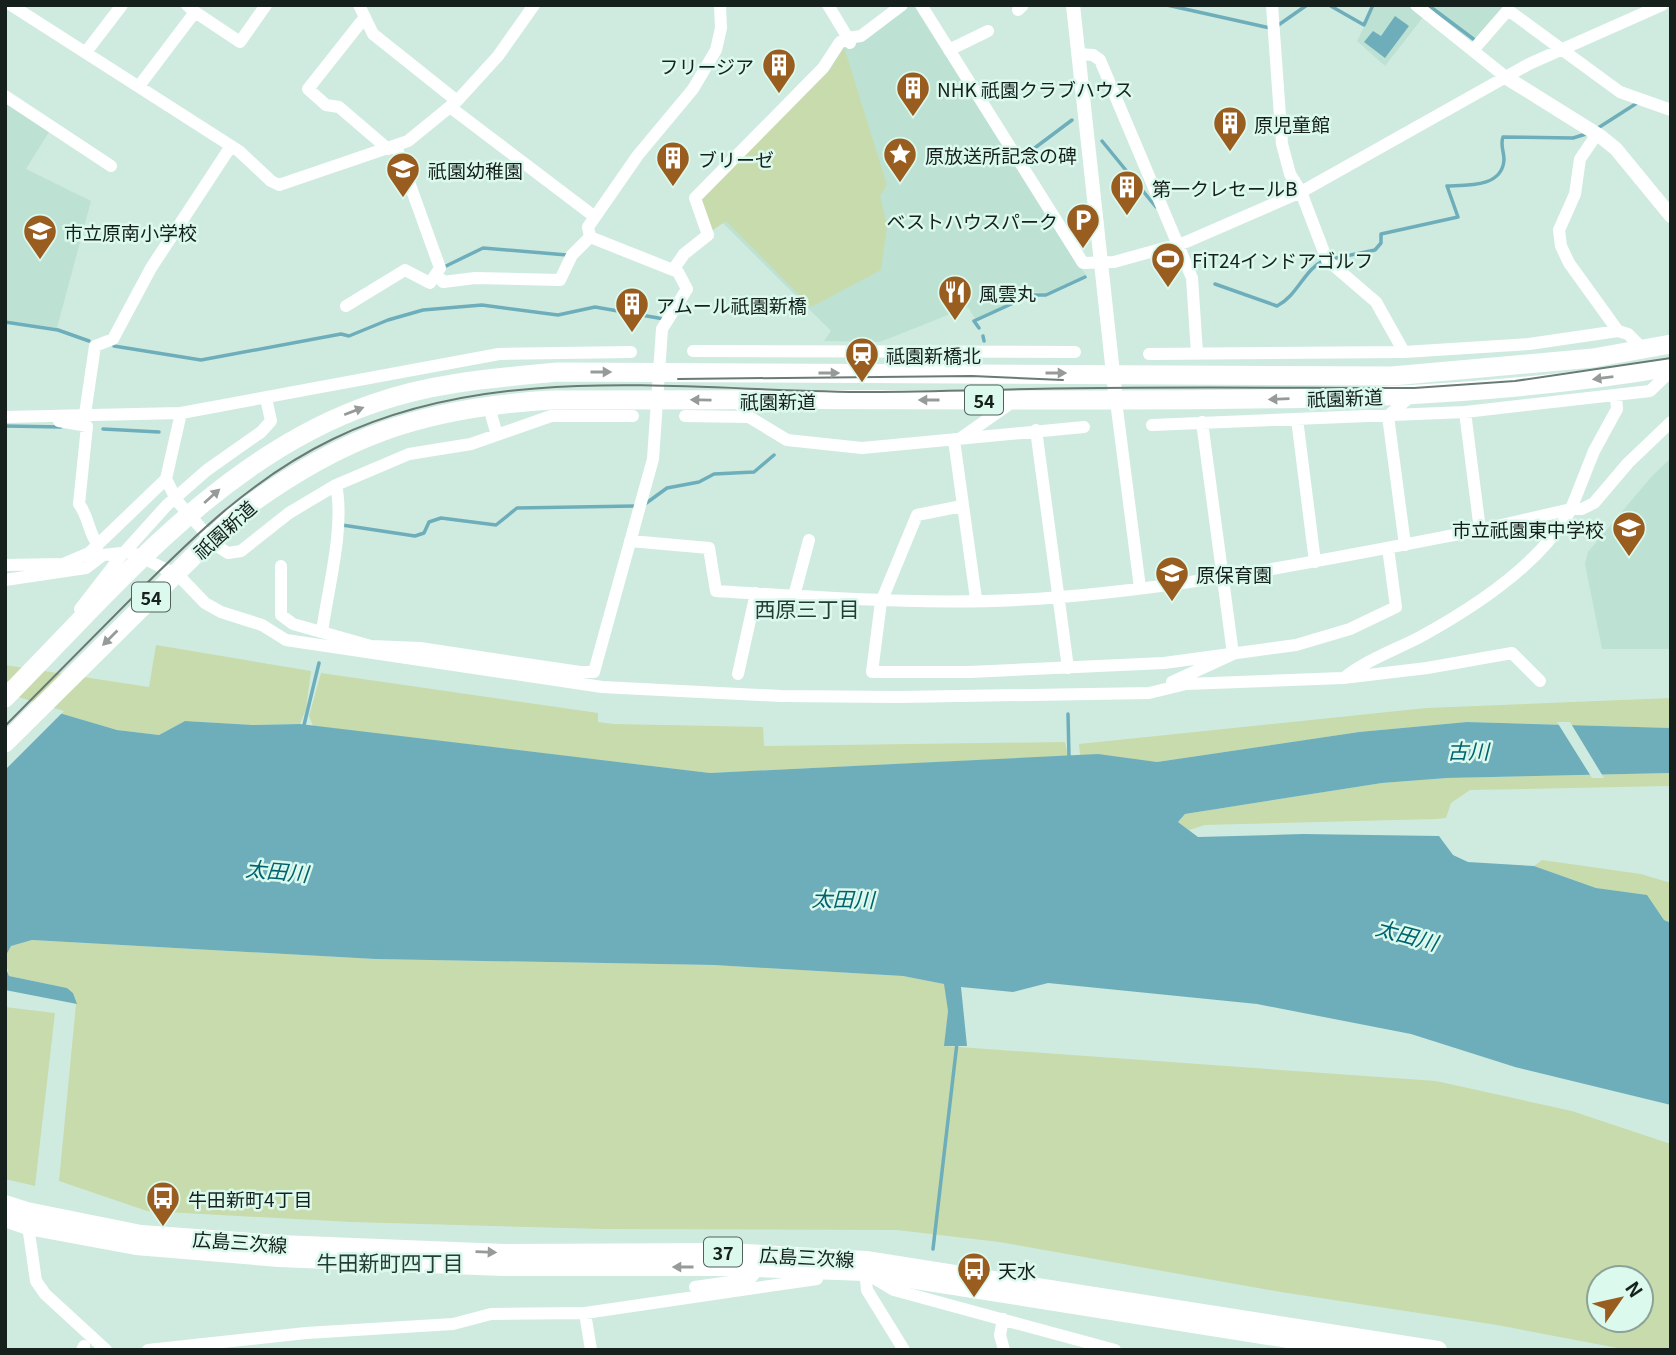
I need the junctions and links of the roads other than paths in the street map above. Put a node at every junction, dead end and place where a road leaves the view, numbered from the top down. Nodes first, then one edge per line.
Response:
1 (11, 5) edge
2 (122, 5) edge
3 (265, 5) edge
4 (534, 5) edge
5 (720, 5) edge
6 (828, 5) edge
7 (902, 5) edge
8 (921, 5) edge
9 (1073, 5) edge
10 (1272, 5) edge
11 (1416, 5) edge
12 (1662, 5) edge
13 (191, 9) edge
14 (362, 11) edge
15 (988, 31) dead end
16 (849, 41) junction
17 (1474, 49) junction
18 (949, 50) junction
19 (1562, 51) junction
20 (86, 52) junction
21 (1078, 54) junction
22 (1507, 78) junction
23 (139, 86) junction
24 (5, 96) edge
25 (453, 104) junction
26 (1671, 110) edge
27 (1597, 134) junction
28 (231, 146) junction
29 (392, 148) junction
30 (111, 166) dead end
31 (1301, 191) junction
32 (1671, 216) edge
33 (594, 217) junction
34 (590, 237) junction
35 (1180, 244) junction
36 (1101, 261) junction
37 (673, 270) junction
38 (436, 275) junction
39 (346, 306) dead end
40 (1618, 331) junction
41 (1671, 344) edge
42 (1643, 349) junction
43 (694, 351) dead end
44 (1419, 351) junction
45 (530, 352) junction
46 (631, 352) dead end
47 (759, 352) junction
48 (982, 352) junction
49 (1074, 352) dead end
50 (1404, 352) junction
51 (1197, 353) junction
52 (1222, 353) junction
53 (1149, 354) dead end
54 (1671, 369) edge
55 (558, 372) junction
56 (659, 372) junction
57 (737, 373) junction
58 (999, 373) junction
59 (1113, 374) junction
60 (1203, 376) junction
61 (1392, 376) junction
62 (1412, 394) junction
63 (1616, 395) junction
64 (266, 398) junction
65 (659, 399) junction
66 (737, 400) junction
67 (1015, 400) junction
68 (1116, 401) junction
69 (1209, 402) junction
70 (488, 404) junction
71 (1465, 412) junction
72 (181, 413) junction
73 (85, 414) junction
74 (56, 415) junction
75 (633, 416) dead end
76 (685, 416) dead end
77 (749, 416) junction
78 (1388, 416) junction
79 (5, 417) edge
80 (1297, 419) junction
81 (1226, 421) junction
82 (1202, 422) junction
83 (1671, 422) edge
84 (1152, 425) dead end
85 (1084, 427) dead end
86 (1036, 430) junction
87 (498, 435) junction
88 (956, 440) junction
89 (166, 479) junction
90 (336, 485) junction
91 (962, 506) junction
92 (1571, 509) junction
93 (1480, 530) junction
94 (809, 540) dead end
95 (630, 541) junction
96 (98, 545) junction
97 (1405, 545) junction
98 (1388, 548) junction
99 (1315, 562) junction
100 (5, 565) edge
101 (281, 566) dead end
102 (5, 580) edge
103 (1224, 580) junction
104 (1140, 589) junction
105 (756, 593) junction
106 (794, 596) junction
107 (1059, 597) junction
108 (976, 599) junction
109 (881, 602) junction
110 (322, 632) junction
111 (60, 642) junction
112 (1233, 654) junction
113 (1068, 668) junction
114 (33, 670) junction
115 (738, 674) dead end
116 (1343, 678) junction
117 (1540, 681) dead end
118 (5, 686) edge
119 (1149, 693) junction
120 (5, 698) edge
121 (5, 743) edge
122 (6, 1216) edge
123 (27, 1219) junction
124 (865, 1266) junction
125 (759, 1268) junction
126 (817, 1279) dead end
127 (674, 1298) junction
128 (585, 1313) junction
129 (1003, 1319) junction
130 (257, 1344) edge
131 (1089, 1346) edge
132 (162, 1349) edge
133 (106, 1350) edge
134 (148, 1350) edge
135 (591, 1350) edge
136 (904, 1350) edge
137 (1004, 1350) edge
138 (1115, 1350) edge
139 (1357, 1350) edge
140 (1438, 1350) edge

1 - 20 street
2 - 20 street
3 - 13 street
4 - 25 street
5 - 33 street
6 - 16 street
7 - 16 street
8 - 18 street
9 - 21 street
10 - 31 street
11 - 17 street
12 - 19 street
13 - 23 street
14 - 25 street
14 - 29 street
15 - 18 street
16 - 37 street
17 - 19 street
17 - 22 street
18 - 36 street
19 - 22 street
19 - 26 street
20 - 23 street
21 - 35 street
21 - 36 street
22 - 27 street
22 - 31 street
23 - 28 street
24 - 30 street
25 - 29 street
25 - 33 street
27 - 32 street
27 - 40 street
28 - 29 street
28 - 73 street
29 - 38 street
31 - 35 street
31 - 50 street
33 - 34 street
34 - 37 street
34 - 38 street
35 - 36 street
35 - 51 street
36 - 59 street
37 - 56 street
38 - 39 street
40 - 42 street
40 - 44 street
41 - 42 highway, 祇園新道 / 54
42 - 61 highway, 祇園新道 / 54
43 - 47 street
44 - 50 street
44 - 61 street
45 - 46 street
45 - 55 street
45 - 64 street
47 - 48 street
47 - 57 street
48 - 49 street
48 - 58 street
50 - 52 street
51 - 52 street
51 - 53 street
52 - 60 street
54 -> 62 highway, 祇園新道 / 54
54 - 63 street
55 -> 56 highway, 祇園新道 / 54
111 -> 55 highway, 祇園新道 / 54
56 - 57 highway, 祇園新道 / 54
56 - 65 street
57 -> 58 highway, 祇園新道 / 54
58 -> 59 highway, 祇園新道 / 54
59 - 60 highway, 祇園新道 / 54
59 - 68 street
60 - 61 highway, 祇園新道 / 54
62 -> 69 highway, 祇園新道 / 54
62 - 78 street
63 - 71 street
63 - 92 street
64 - 72 street
64 - 111 street
66 -> 65 highway, 祇園新道 / 54
65 - 70 highway, 祇園新道 / 54
65 - 95 street
67 -> 66 highway, 祇園新道 / 54
66 - 77 street
67 - 68 highway, 祇園新道 / 54
67 - 88 street
68 - 69 highway, 祇園新道 / 54
68 - 104 street
69 - 81 street
70 - 87 street
70 -> 121 highway, 祇園新道 / 54
71 - 78 street
71 - 93 street
72 - 73 street
72 - 89 street
73 - 74 street
74 - 79 street
74 - 96 street
75 - 87 street
76 - 77 street
77 - 88 street
78 - 80 street
78 - 97 street
80 - 81 street
80 - 99 street
81 - 82 street
82 - 84 street
82 - 103 street
83 - 92 street
85 - 86 street
86 - 88 street
86 - 107 street
87 - 90 street
88 - 91 street
89 - 90 street
89 - 96 street
90 - 110 street
91 - 108 street
91 - 109 street
92 - 93 street
92 - 116 street
93 - 97 street
94 - 106 street
95 - 105 street
95 - 110 street
96 - 100 street
97 - 98 street
98 - 99 street
98 - 112 street
99 - 103 street
101 - 110 street
102 - 119 street
103 - 104 street
103 - 112 street
104 - 107 street
105 - 106 street
105 - 115 street
106 - 109 street
107 - 108 street
107 - 113 street
108 - 109 street
109 - 113 street
111 - 114 highway, 祇園新道 / 54
112 - 113 street
112 - 119 street
114 - 118 highway, 祇園新道 / 54
114 - 120 highway, 祇園新道 / 54
116 - 117 street
116 - 119 street
122 - 123 main road, 広島三次線 / 37
123 -> 124 main road, 広島三次線 / 37
125 -> 123 main road, 広島三次線 / 37
123 - 133 street
124 - 125 main road, 広島三次線 / 37
124 - 129 street
124 - 136 street
124 - 139 main road, 広島三次線 / 37
124 - 140 main road, 広島三次線 / 37
125 - 127 street
126 - 127 street
127 - 128 street
128 - 130 street
128 - 135 street
129 - 131 street
129 - 137 street
130 - 132 street
131 - 138 street
132 - 134 street

